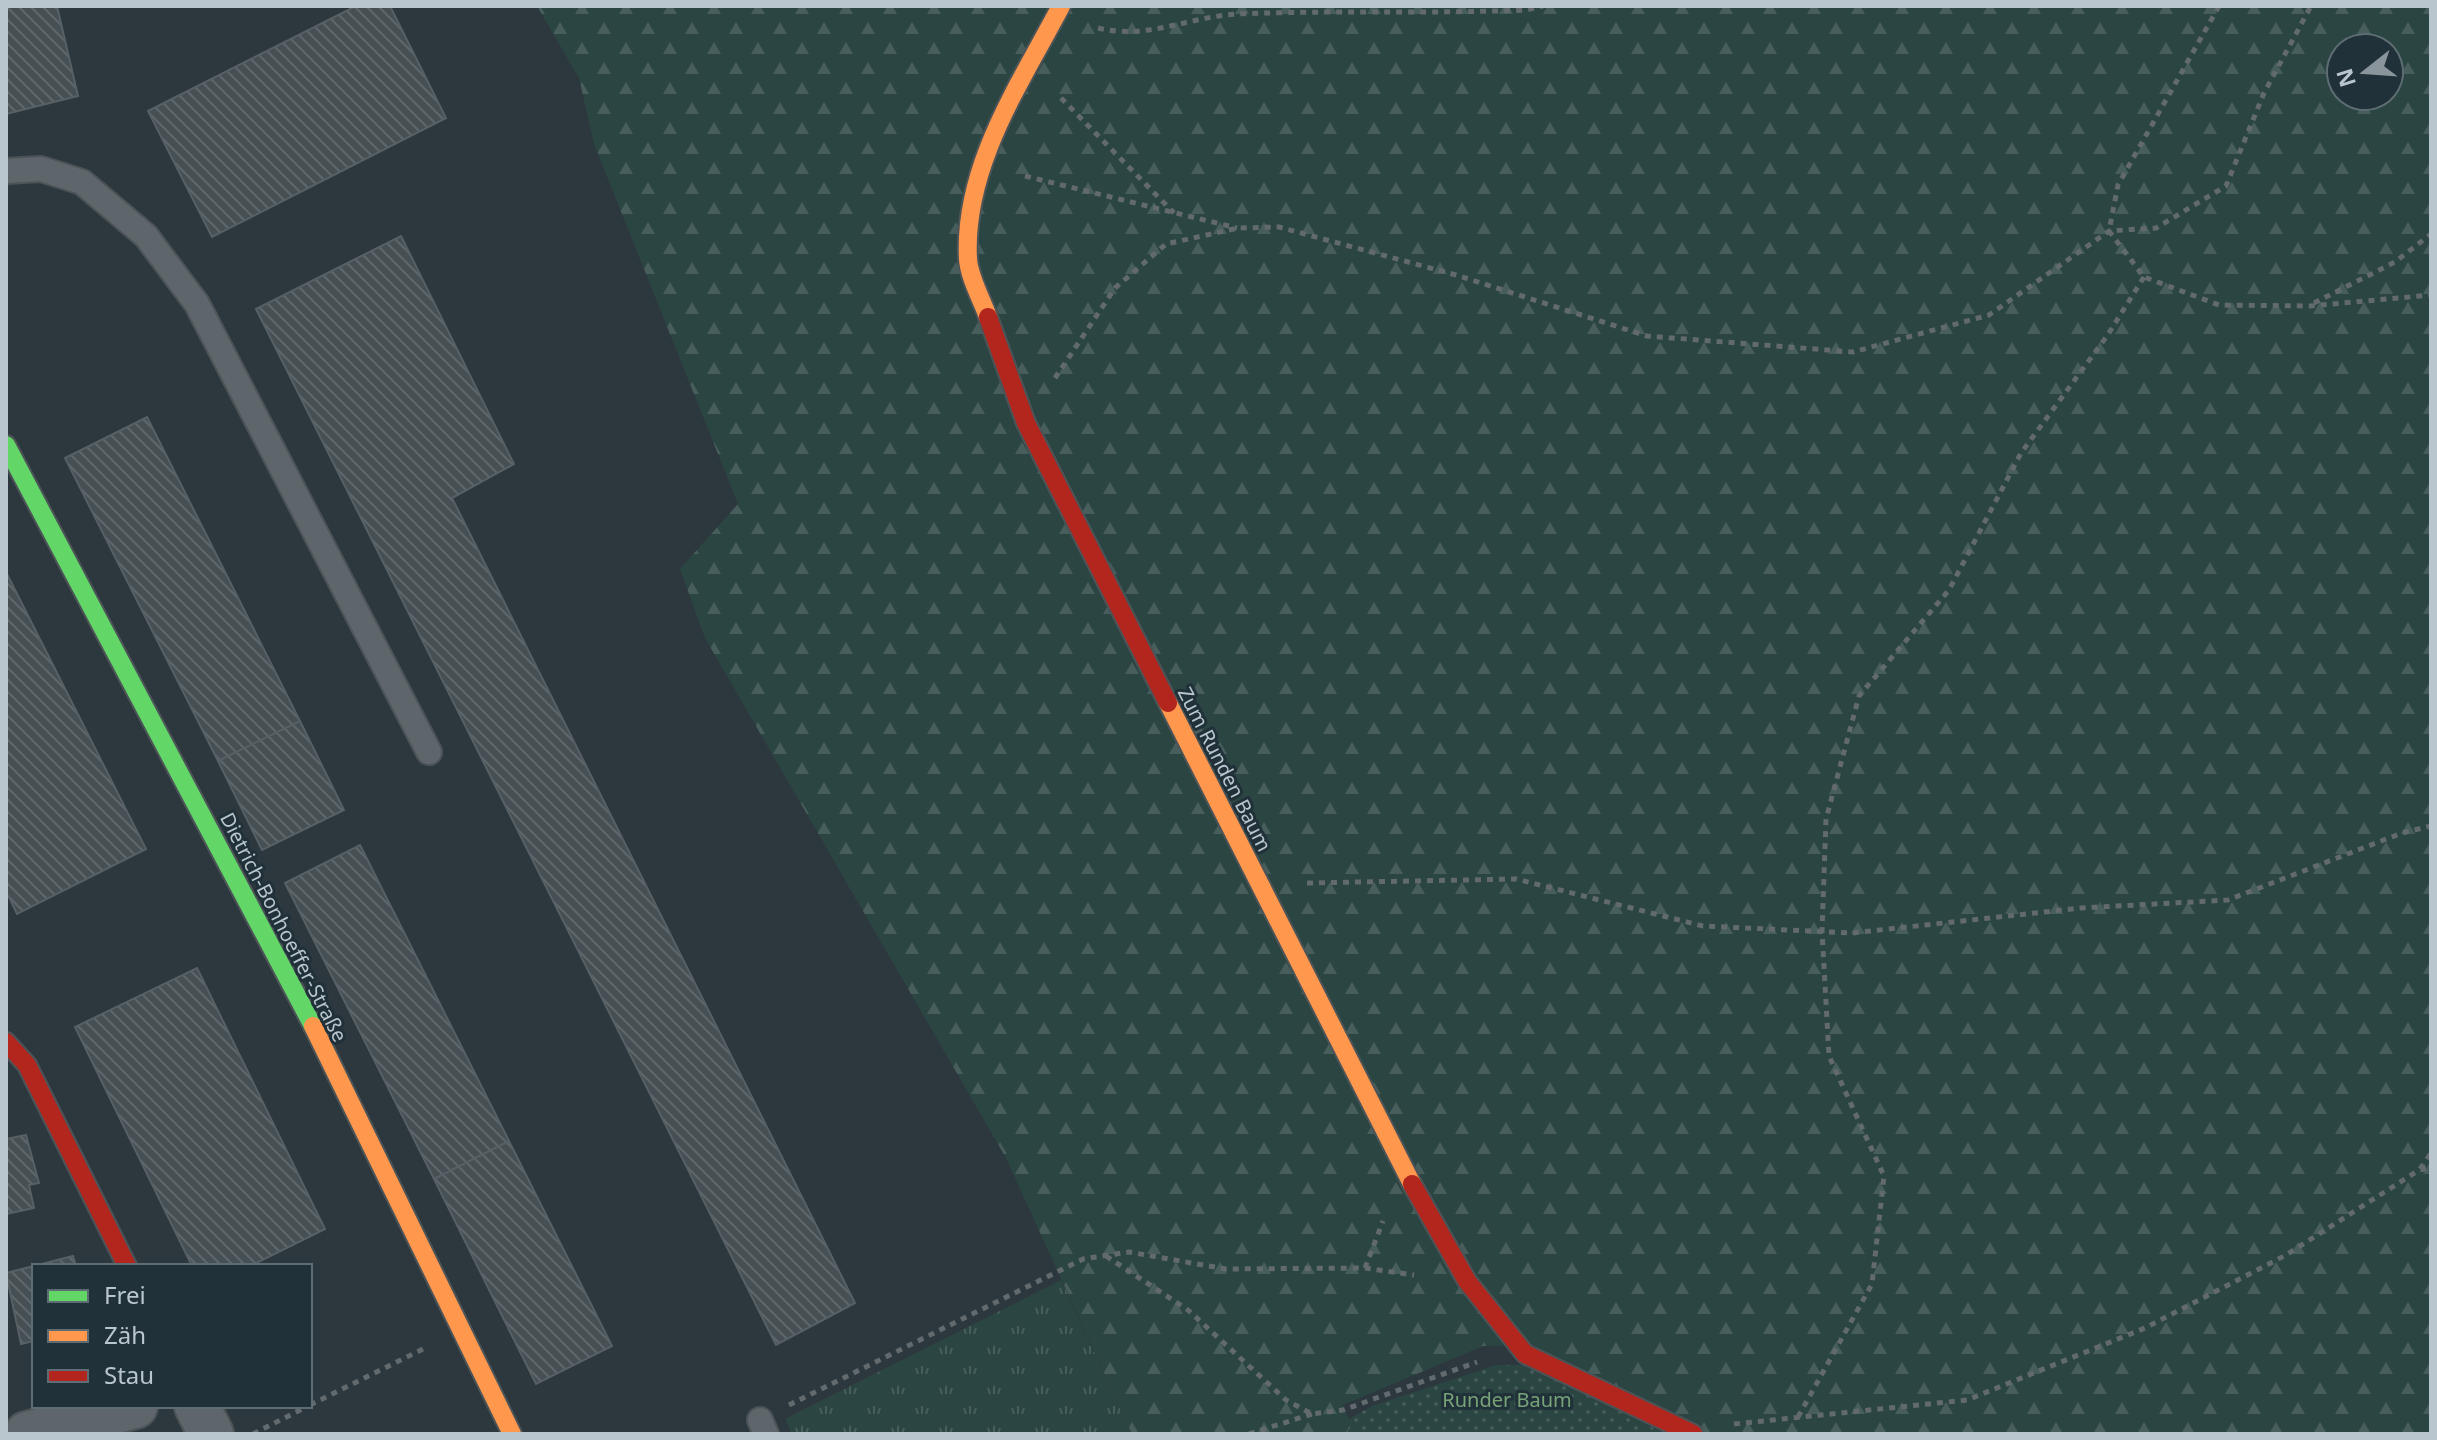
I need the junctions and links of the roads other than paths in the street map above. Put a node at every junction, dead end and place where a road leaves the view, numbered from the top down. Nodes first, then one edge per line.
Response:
1 (1057, 12) edge
2 (6, 171) edge
3 (6, 445) edge
4 (429, 752) dead end
5 (6, 1042) edge
6 (126, 1264) edge
7 (127, 1408) edge
8 (198, 1408) edge
9 (27, 1434) edge
10 (211, 1434) edge
11 (512, 1434) edge
12 (1693, 1434) edge

1 - 12 street, Zum Runden Baum
2 - 4 lane
3 - 11 street, Dietrich-Bonhoeffer-Straße
5 - 6 street
7 - 9 street
8 - 10 street

